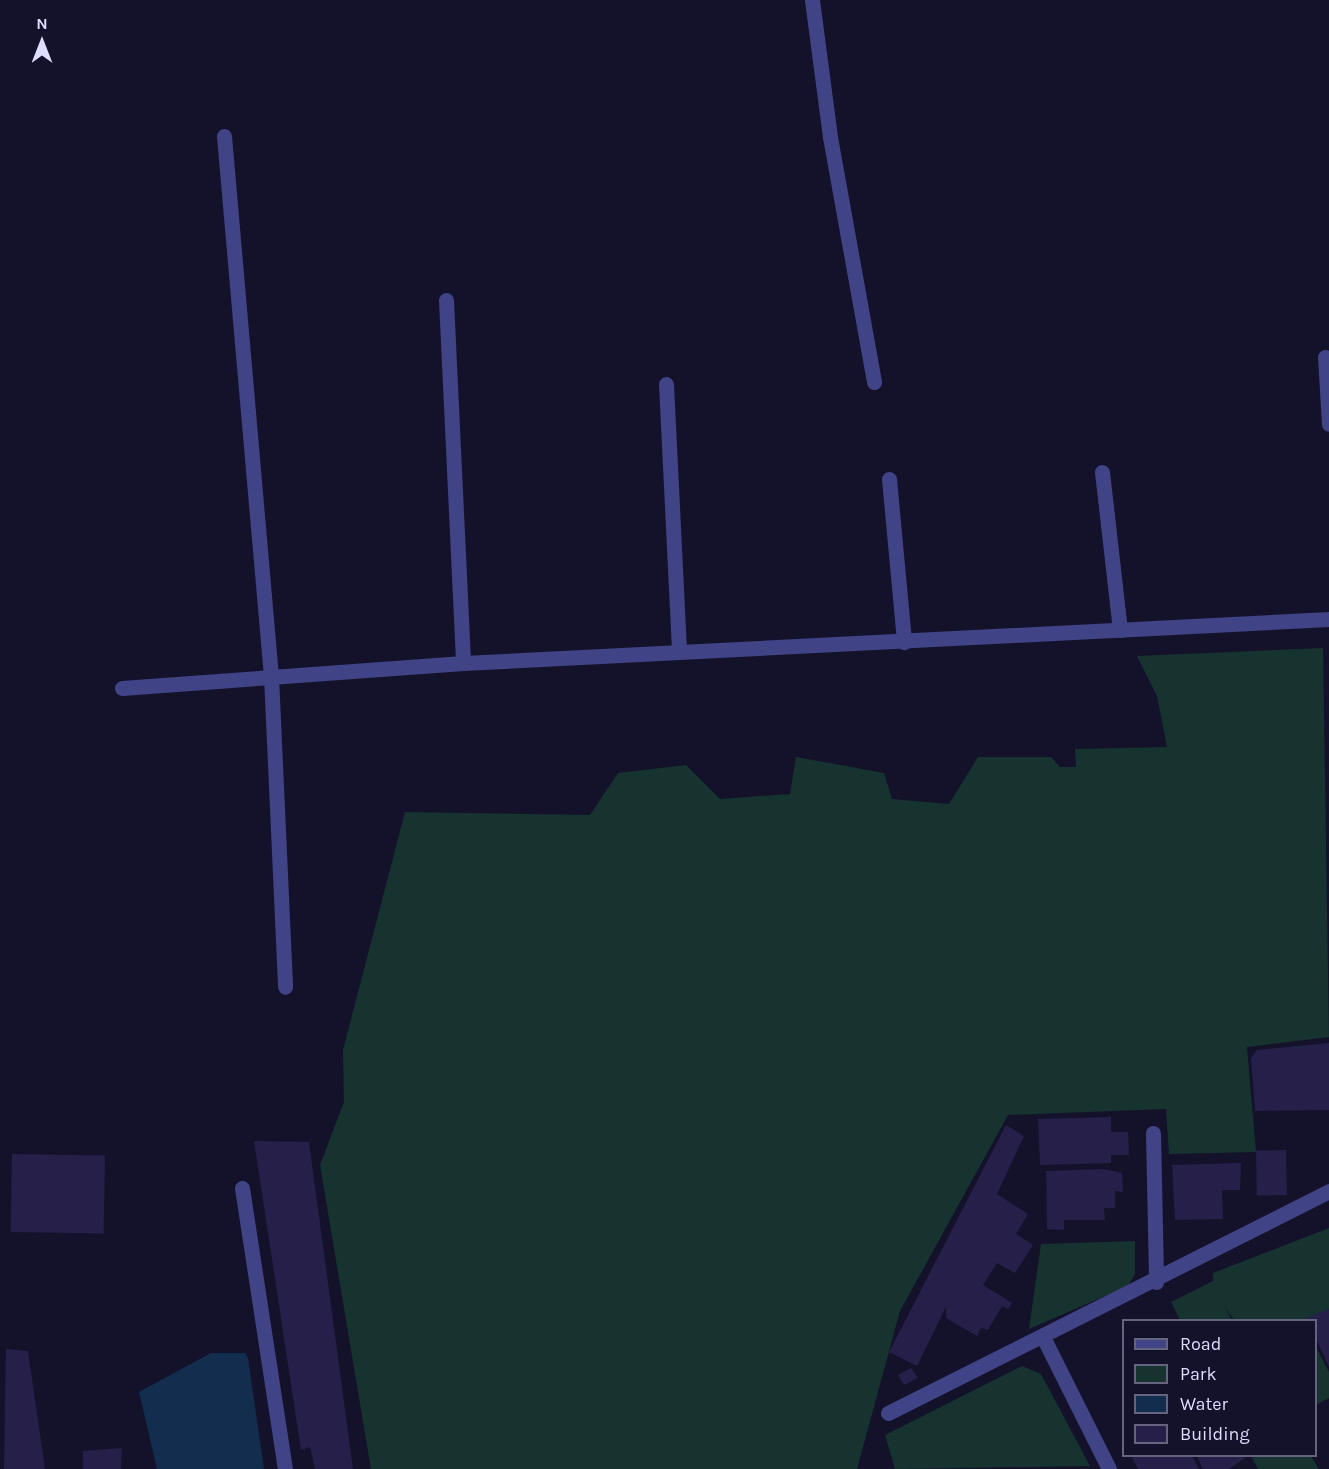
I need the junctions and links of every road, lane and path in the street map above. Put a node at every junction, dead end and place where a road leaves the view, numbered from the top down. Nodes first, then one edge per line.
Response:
1 (812, 0) edge
2 (224, 136) dead end
3 (446, 300) dead end
4 (1325, 357) dead end
5 (874, 382) dead end
6 (666, 384) dead end
7 (1329, 424) edge
8 (1102, 472) dead end
9 (890, 479) dead end
10 (1329, 619) edge
11 (1120, 630) junction
12 (904, 642) junction
13 (679, 652) junction
14 (462, 663) junction
15 (271, 676) junction
16 (123, 687) dead end
17 (285, 987) dead end
18 (1153, 1133) dead end
19 (242, 1188) dead end
20 (1329, 1191) edge
21 (1156, 1282) junction
22 (1043, 1337) junction
23 (888, 1413) dead end
24 (285, 1469) edge
25 (1109, 1469) edge

1 - 5 street
2 - 15 street
3 - 14 street
4 - 7 street
6 - 13 street
8 - 11 street
9 - 12 street
10 - 11 street
11 - 12 street
12 - 13 street
13 - 14 street
14 - 15 street
15 - 16 street
15 - 17 street
18 - 21 street
19 - 24 street
20 - 21 street
21 - 22 street
22 - 23 street
22 - 25 street

